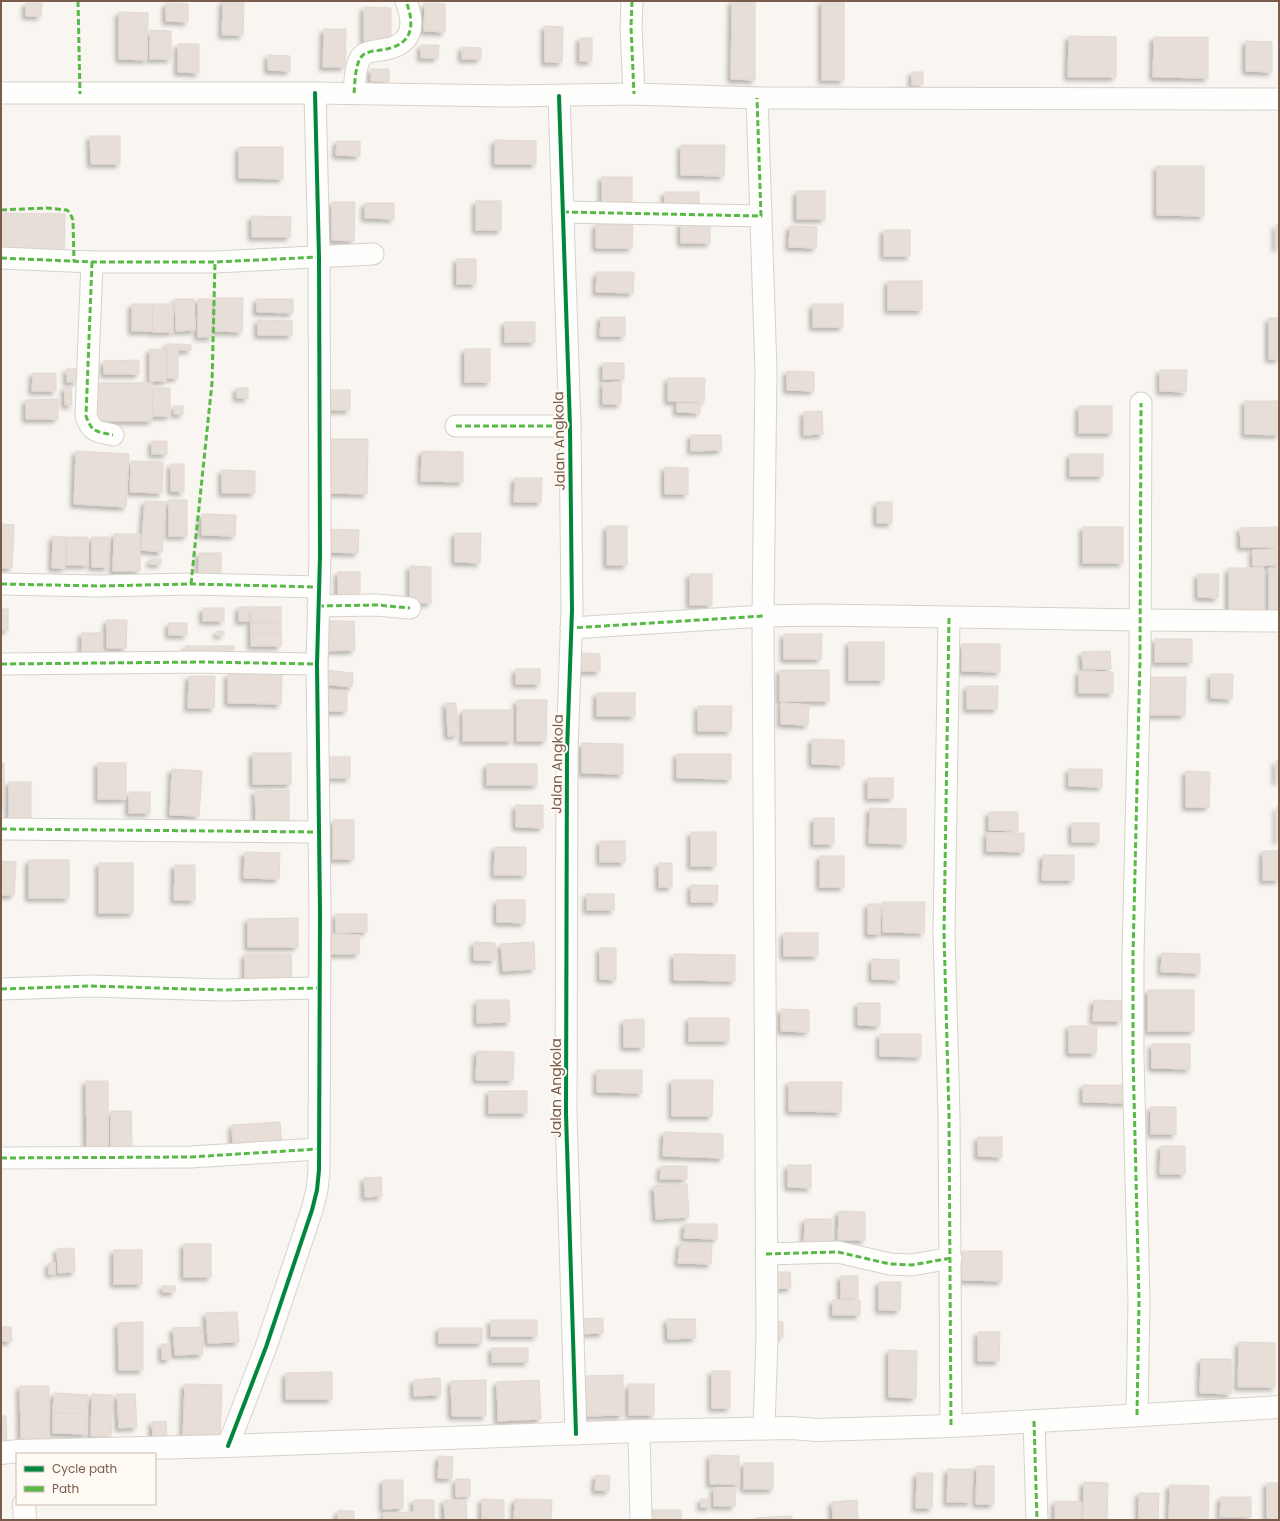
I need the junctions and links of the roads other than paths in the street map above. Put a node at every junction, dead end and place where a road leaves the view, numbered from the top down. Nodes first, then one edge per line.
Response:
1 (406, 1) edge
2 (632, 1) edge
3 (1, 93) edge
4 (315, 93) junction
5 (354, 93) junction
6 (634, 94) junction
7 (559, 96) junction
8 (757, 98) junction
9 (1279, 99) edge
10 (563, 212) junction
11 (761, 216) junction
12 (373, 254) dead end
13 (319, 256) junction
14 (1, 258) edge
15 (92, 262) junction
16 (1141, 403) dead end
17 (456, 426) dead end
18 (570, 426) junction
19 (113, 435) dead end
20 (1, 584) edge
21 (318, 596) junction
22 (410, 608) dead end
23 (763, 616) junction
24 (949, 618) junction
25 (1140, 620) junction
26 (1279, 621) edge
27 (571, 628) junction
28 (1, 664) edge
29 (318, 664) junction
30 (1, 829) edge
31 (319, 832) junction
32 (1, 988) edge
33 (319, 988) junction
34 (318, 1149) junction
35 (1, 1158) edge
36 (766, 1254) junction
37 (951, 1258) junction
38 (1279, 1407) edge
39 (1137, 1415) junction
40 (1034, 1421) junction
41 (951, 1426) junction
42 (764, 1429) junction
43 (639, 1431) junction
44 (576, 1434) junction
45 (228, 1446) junction
46 (13, 1453) edge
47 (24, 1505) edge
48 (25, 1520) edge
49 (641, 1520) edge
50 (1036, 1520) edge

1 - 5 street
2 - 6 street
3 - 4 street
4 - 5 street
4 - 13 street
5 - 7 street
6 - 7 street
6 - 8 street
7 - 10 street, Jalan Angkola
8 - 9 street
8 - 11 street
10 - 11 street
10 - 18 street, Jalan Angkola
11 - 23 street
12 - 13 street
13 - 15 street
13 - 21 street
14 - 15 street
15 - 19 street
16 - 25 street
17 - 18 street
18 - 27 street, Jalan Angkola
20 - 21 street
21 - 22 street
21 - 29 street
23 - 24 street
23 - 27 street
23 - 36 street
24 - 25 street
24 - 37 street
25 - 26 street
25 - 39 street
27 - 44 street, Jalan Angkola
28 - 29 street
29 - 31 street
30 - 31 street
31 - 33 street
32 - 33 street
33 - 34 street
34 - 35 street
34 - 45 street
36 - 37 street
36 - 42 street
37 - 41 street
38 - 39 street
39 - 40 street
40 - 41 street
40 - 50 street
41 - 42 street
42 - 43 street
43 - 44 street
43 - 49 street
44 - 45 street
45 - 46 street
47 - 48 street

